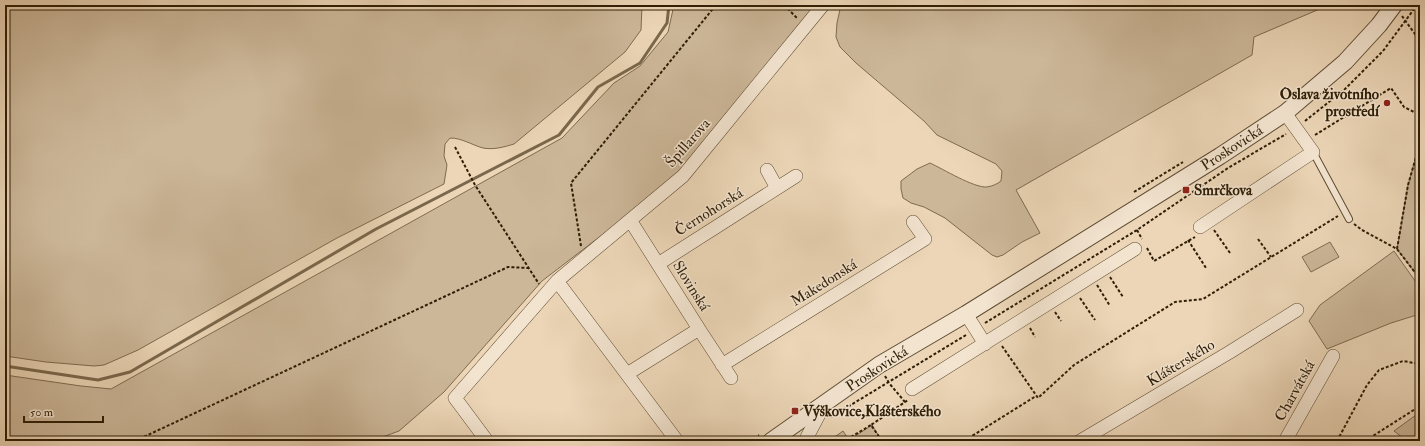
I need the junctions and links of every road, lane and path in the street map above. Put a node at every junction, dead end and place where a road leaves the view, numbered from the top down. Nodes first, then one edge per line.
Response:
1 (716, 5) edge
2 (784, 5) edge
3 (823, 5) edge
4 (1398, 10) edge
5 (806, 26) junction
6 (1420, 41) edge
7 (1285, 113) junction
8 (1420, 116) edge
9 (1420, 143) edge
10 (455, 147) dead end
11 (1309, 147) junction
12 (767, 170) dead end
13 (796, 176) dead end
14 (777, 188) junction
15 (1344, 213) junction
16 (630, 220) junction
17 (1349, 220) joint
18 (912, 222) dead end
19 (1137, 230) dead end
20 (1203, 232) junction
21 (1258, 239) dead end
22 (1188, 240) junction
23 (1135, 249) dead end
24 (1397, 249) junction
25 (1230, 253) dead end
26 (1271, 257) junction
27 (583, 260) junction
28 (658, 264) junction
29 (528, 268) junction
30 (1206, 268) dead end
31 (1108, 273) dead end
32 (1420, 279) edge
33 (557, 281) junction
34 (1094, 281) dead end
35 (1076, 292) dead end
36 (545, 294) junction
37 (1124, 297) dead end
38 (1110, 306) dead end
39 (1052, 307) dead end
40 (1297, 310) dead end
41 (966, 314) junction
42 (1095, 320) dead end
43 (1061, 321) dead end
44 (1026, 323) dead end
45 (699, 329) junction
46 (1035, 337) dead end
47 (999, 341) dead end
48 (985, 344) junction
49 (1333, 356) dead end
50 (1420, 364) edge
51 (722, 365) junction
52 (627, 374) junction
53 (731, 378) dead end
54 (910, 395) joint
55 (1036, 396) junction
56 (905, 402) junction
57 (1420, 406) edge
58 (827, 411) junction
59 (871, 424) junction
60 (851, 437) dead end
61 (135, 441) edge
62 (487, 441) edge
63 (677, 441) edge
64 (771, 441) edge
65 (805, 441) edge
66 (882, 441) edge
67 (964, 441) edge
68 (1080, 441) edge
69 (1285, 441) edge
70 (1337, 441) edge
71 (1365, 441) edge

1 - 27 path
2 - 5 path
3 - 5 street, Špillarova
4 - 6 path
4 - 7 street, Proskovická
5 - 16 street, Špillarova
7 - 11 street
7 - 41 street, Proskovická
8 - 11 path
9 - 24 path
10 - 29 path
11 - 15 lane
11 - 20 street
12 - 14 street
13 - 14 street, Černohorská
14 - 28 street, Černohorská
15 - 17 lane
15 - 26 path
16 - 27 street, Špillarova
16 - 28 street, Slovinská
17 - 24 path
18 - 51 street, Makedonská
19 - 22 path
20 - 22 path
20 - 25 path
21 - 26 path
22 - 30 path
23 - 48 street
24 - 32 path
26 - 55 path
27 - 33 street, Špillarova
28 - 45 street, Slovinská
29 - 36 path
29 - 61 path
31 - 37 path
33 - 36 street, Špillarova
33 - 52 street
34 - 38 path
35 - 42 path
36 - 62 street, Špillarova
39 - 43 path
40 - 68 street, Klášterského
41 - 48 street
41 - 58 street, Proskovická
44 - 46 path
45 - 51 street, Slovinská
45 - 52 street, Slovinská
47 - 55 path
48 - 54 street
49 - 69 street, Charvátská
50 - 70 path
51 - 53 street, Slovinská
52 - 63 street
54 - 56 path
55 - 67 path
56 - 58 path
56 - 59 path
57 - 71 path
58 - 64 street, Proskovická
58 - 65 street
59 - 60 path
59 - 66 path

